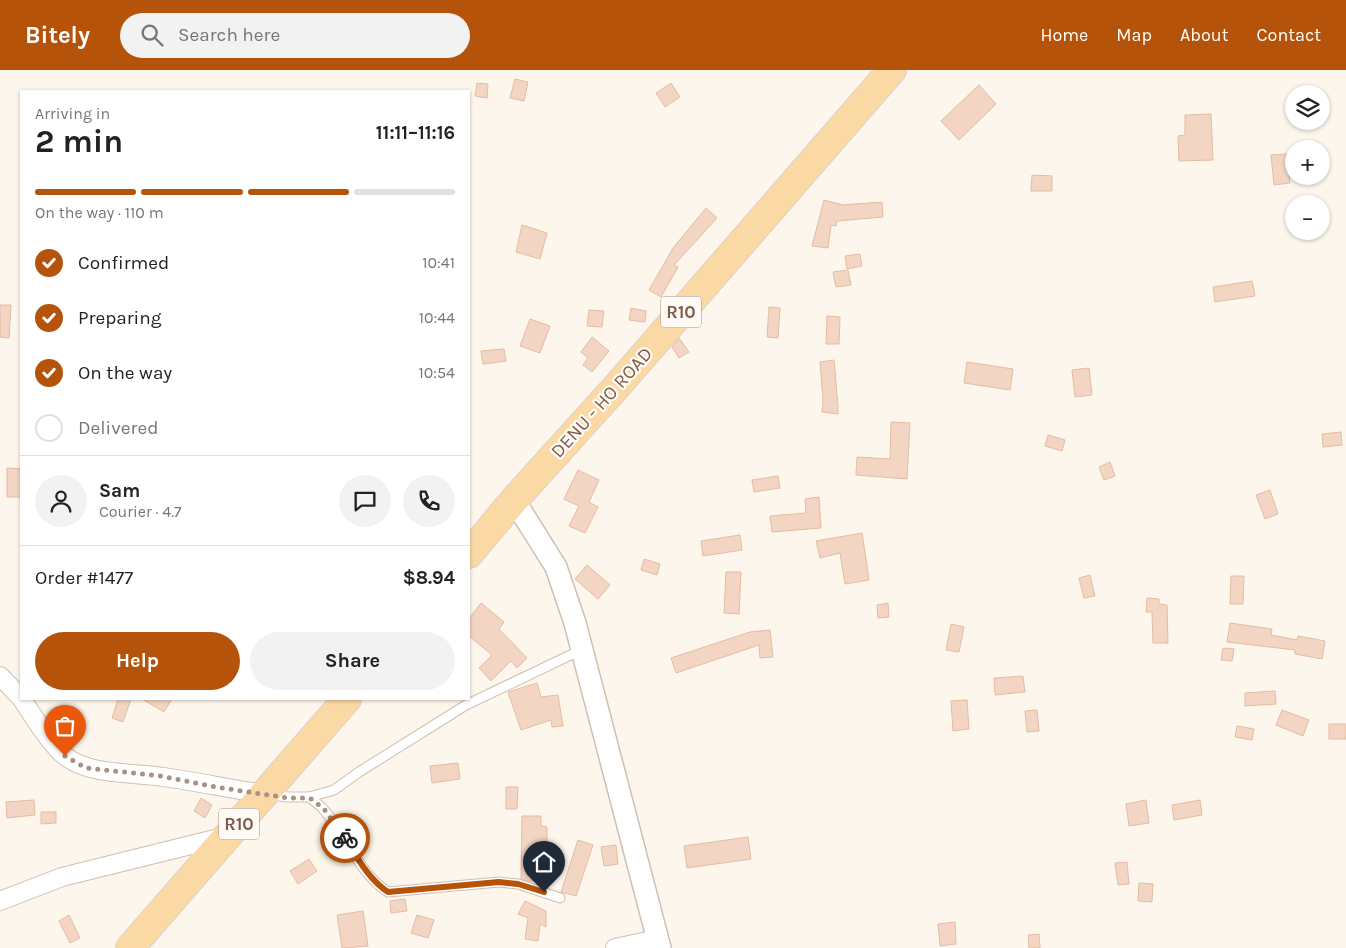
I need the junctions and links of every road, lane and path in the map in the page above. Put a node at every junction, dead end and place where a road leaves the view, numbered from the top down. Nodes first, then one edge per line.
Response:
1 (892, 70) edge
2 (514, 500) junction
3 (470, 553) edge
4 (582, 650) junction
5 (0, 676) edge
6 (20, 696) edge
7 (23, 700) edge
8 (346, 700) edge
9 (265, 794) junction
10 (310, 798) junction
11 (227, 836) junction
12 (560, 898) dead end
13 (0, 901) edge
14 (659, 944) edge
15 (130, 948) edge
16 (615, 948) edge

1 - 2 main road, DENU - HO ROAD / R10
2 - 3 main road, DENU - HO ROAD / R10
2 - 4 street
4 - 10 lane
4 - 14 street
5 - 6 street
7 - 9 street
8 - 9 main road, R10
9 - 10 lane
9 - 11 main road, R10
10 - 12 lane
11 - 13 street
11 - 15 main road, R10
14 - 16 street

